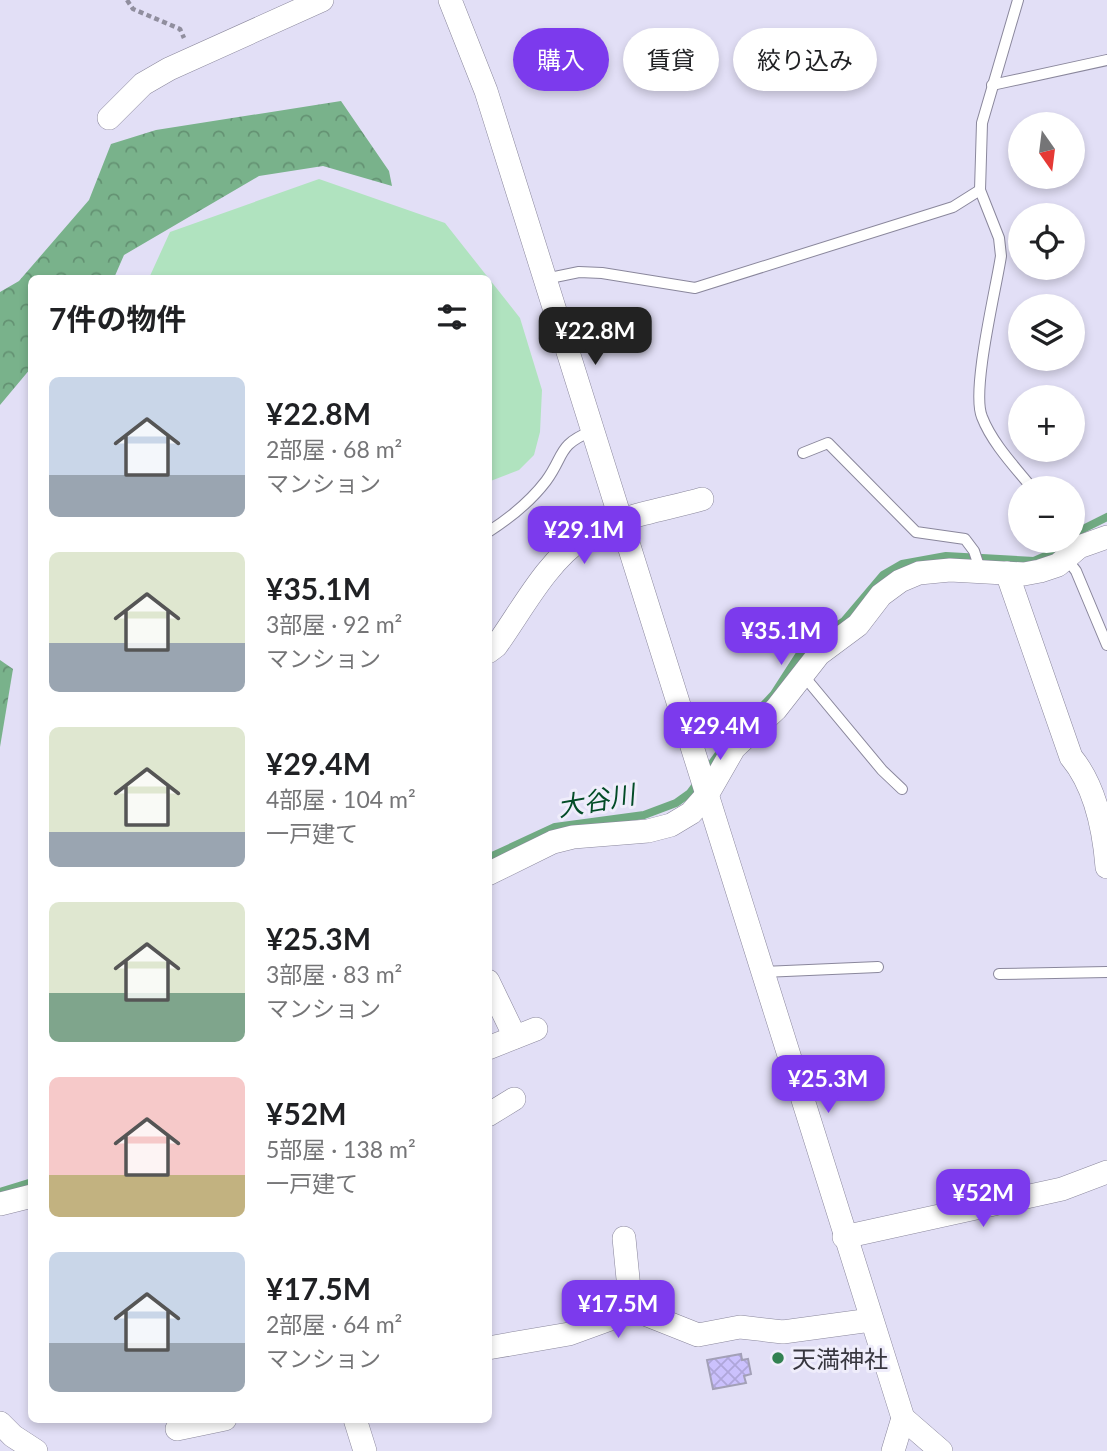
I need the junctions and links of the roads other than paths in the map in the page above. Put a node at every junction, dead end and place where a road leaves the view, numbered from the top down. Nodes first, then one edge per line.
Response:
1 (322, 0) edge
2 (450, 0) edge
3 (1018, 0) edge
4 (1107, 60) edge
5 (992, 85) junction
6 (109, 118) dead end
7 (980, 190) junction
8 (545, 279) junction
9 (592, 430) junction
10 (803, 453) dead end
11 (1022, 476) edge
12 (702, 499) dead end
13 (621, 521) junction
14 (492, 530) edge
15 (1107, 537) edge
16 (1085, 544) edge
17 (1069, 553) edge
18 (1074, 553) edge
19 (981, 572) junction
20 (1007, 573) junction
21 (1107, 645) edge
22 (492, 649) edge
23 (803, 675) junction
24 (902, 789) dead end
25 (706, 791) junction
26 (1107, 867) edge
27 (492, 872) edge
28 (878, 967) dead end
29 (760, 972) junction
30 (1107, 972) edge
31 (999, 974) dead end
32 (492, 986) edge
33 (492, 1046) edge
34 (513, 1099) dead end
35 (492, 1112) edge
36 (1107, 1172) edge
37 (28, 1198) edge
38 (0, 1204) edge
39 (844, 1237) junction
40 (624, 1238) dead end
41 (635, 1310) junction
42 (871, 1320) junction
43 (492, 1347) edge
44 (903, 1419) junction
45 (0, 1423) edge
46 (211, 1423) edge
47 (356, 1423) edge
48 (177, 1433) edge
49 (36, 1451) edge
50 (365, 1451) edge
51 (893, 1451) edge
52 (940, 1451) edge

1 - 6 street
2 - 8 street
3 - 5 lane
4 - 5 lane
5 - 7 lane
7 - 8 lane
7 - 11 lane
8 - 9 street
9 - 13 street
9 - 14 lane
10 - 19 lane
12 - 13 street
13 - 22 street
13 - 25 street
15 - 16 street
17 - 20 street
18 - 21 lane
19 - 20 street
19 - 23 street
20 - 26 street
23 - 24 lane
23 - 25 street
25 - 27 street
25 - 29 street
28 - 29 lane
29 - 39 street
30 - 31 lane
32 - 33 street
34 - 35 street
36 - 39 street
37 - 38 street
39 - 42 street
40 - 41 street
41 - 42 street
41 - 43 street
42 - 44 street
44 - 51 street
44 - 52 street
45 - 49 street
46 - 48 street
47 - 50 street

